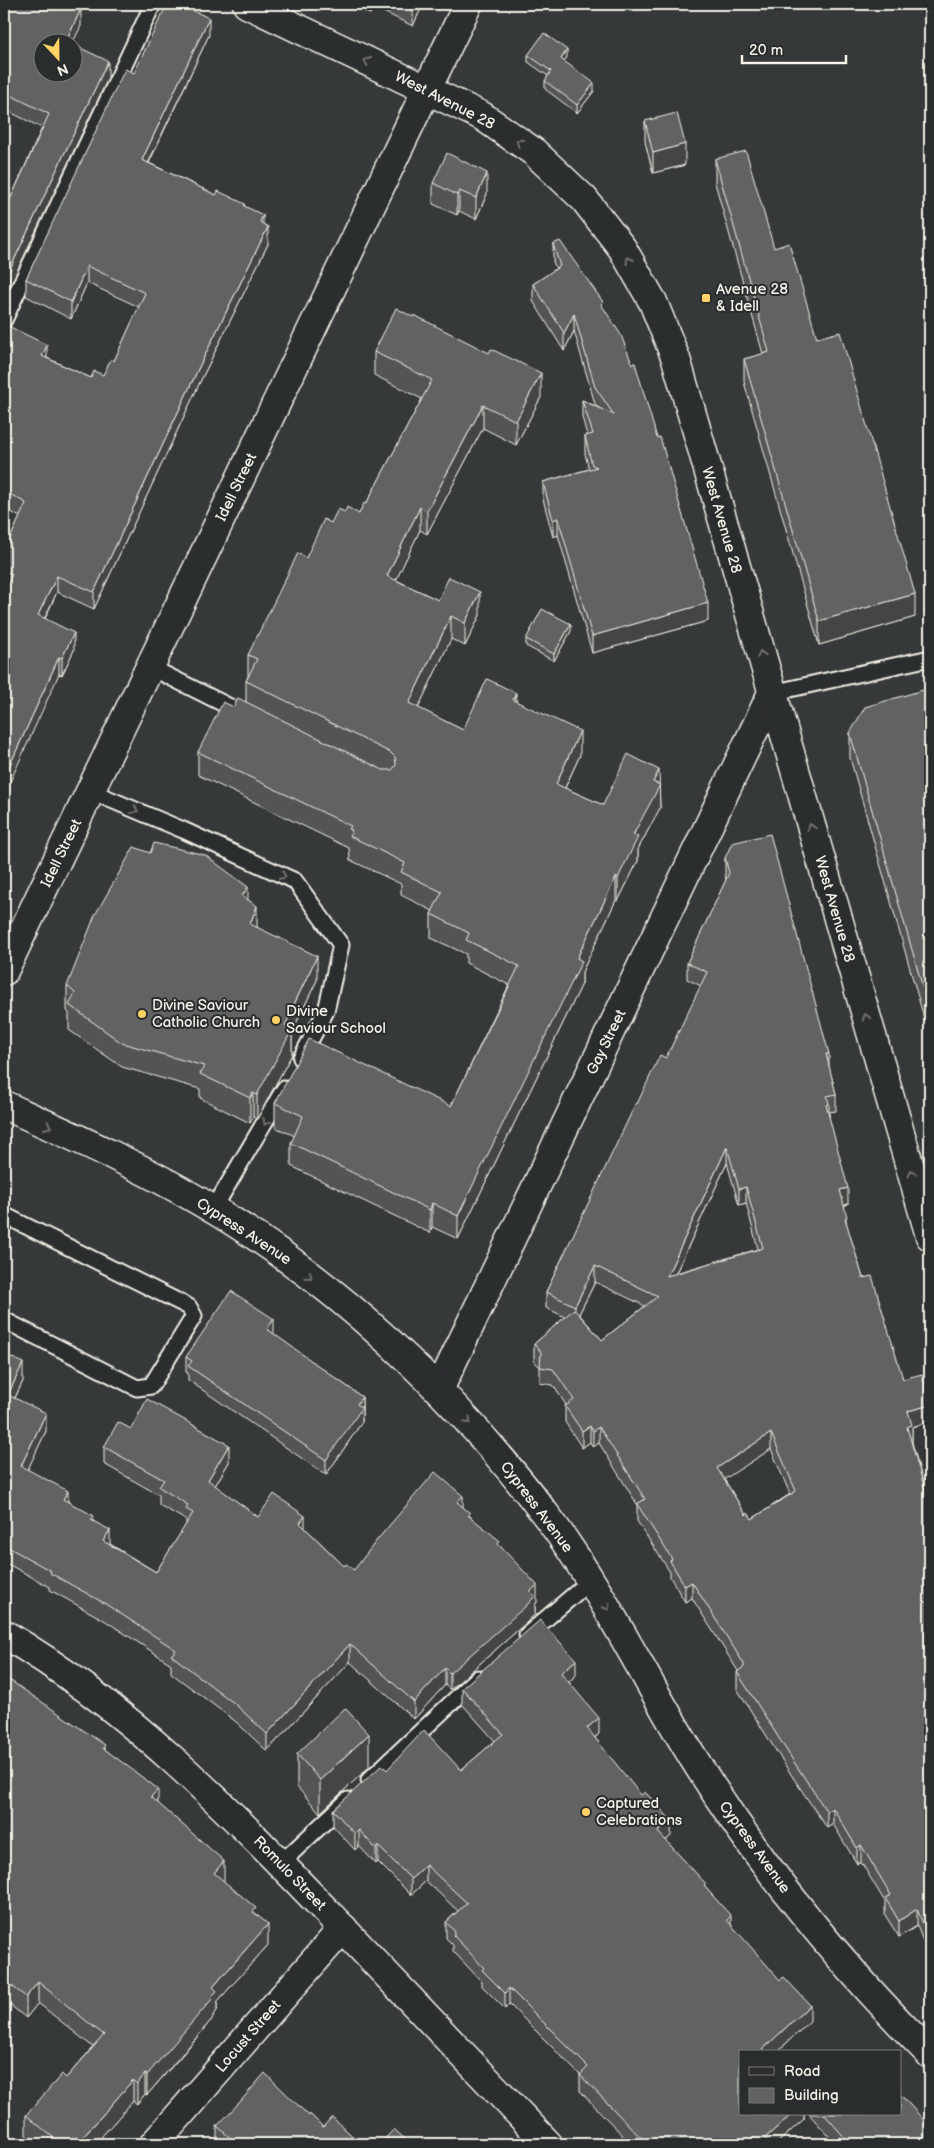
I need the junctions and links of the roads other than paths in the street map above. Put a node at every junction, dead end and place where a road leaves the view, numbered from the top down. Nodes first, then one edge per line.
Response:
1 (153, 4) edge
2 (247, 4) edge
3 (468, 4) edge
4 (427, 89) junction
5 (4, 320) edge
6 (930, 658) edge
7 (150, 667) junction
8 (772, 693) junction
9 (255, 720) edge
10 (90, 791) junction
11 (4, 971) edge
12 (4, 1105) edge
13 (213, 1210) junction
14 (4, 1218) edge
15 (930, 1236) edge
16 (4, 1320) edge
17 (439, 1390) junction
18 (590, 1581) junction
19 (4, 1634) edge
20 (517, 1643) edge
21 (488, 1668) edge
22 (281, 1863) junction
23 (343, 1928) junction
24 (930, 2054) edge
25 (154, 2144) edge
26 (548, 2144) edge

1 - 5 lane
4 -> 2 street, West Avenue 28
3 - 4 street, Idell Street
4 - 7 street, Idell Street
8 -> 4 street, West Avenue 28
6 - 8 lane
7 - 9 lane
7 - 10 street, Idell Street
15 -> 8 street, West Avenue 28
8 - 17 street, Gay Street
10 - 11 street, Idell Street
10 -> 13 lane
12 -> 13 street, Cypress Avenue
13 -> 17 street, Cypress Avenue
14 - 16 lane
17 -> 18 street, Cypress Avenue
18 - 20 lane
18 -> 24 street, Cypress Avenue
19 - 22 street, Romulo Street
21 - 22 lane
22 - 23 street, Romulo Street
23 - 25 street, Locust Street
23 - 26 street, Romulo Street

